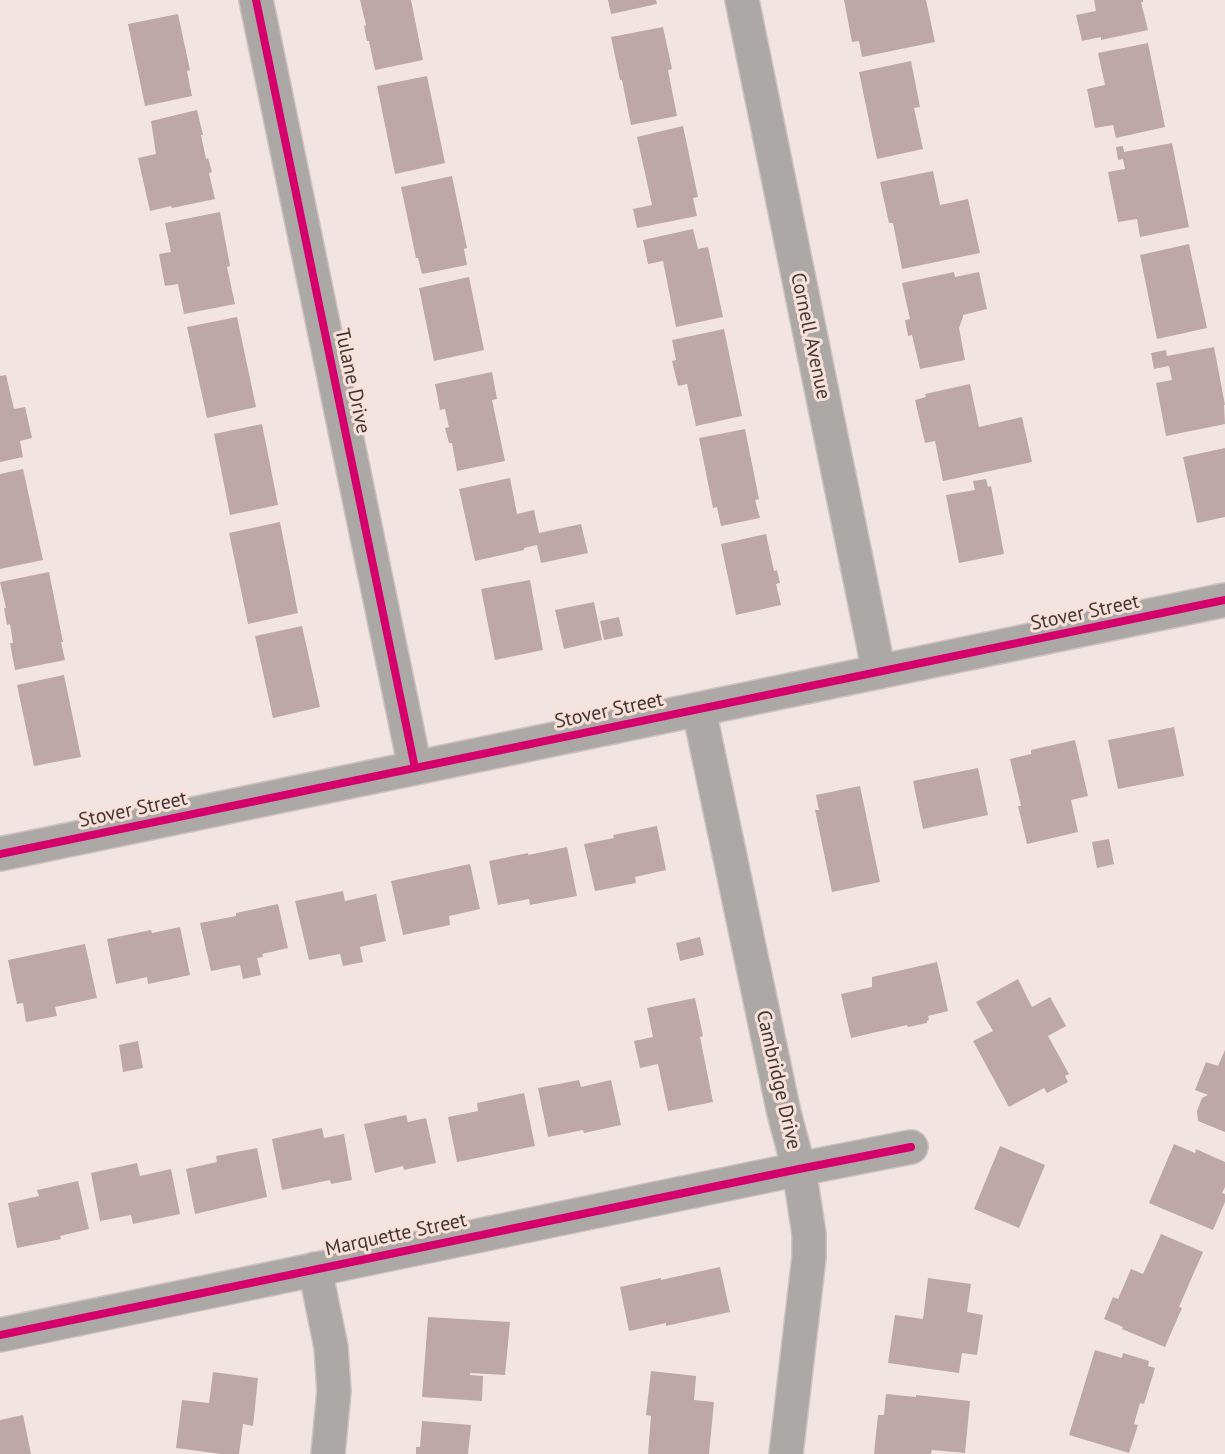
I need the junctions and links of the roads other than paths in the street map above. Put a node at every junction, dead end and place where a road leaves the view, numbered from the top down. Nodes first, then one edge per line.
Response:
1 (256, 0) edge
2 (742, 0) edge
3 (1225, 600) edge
4 (879, 672) junction
5 (699, 710) junction
6 (416, 768) junction
7 (0, 854) edge
8 (911, 1147) dead end
9 (800, 1169) junction
10 (315, 1269) junction
11 (0, 1335) edge
12 (328, 1454) edge
13 (786, 1454) edge

1 - 6 street, Tulane Drive
2 - 4 street, Cornell Avenue
3 - 4 street, Stover Street
4 - 5 street, Stover Street
5 - 6 street, Stover Street
5 - 9 street, Cambridge Drive
6 - 7 street, Stover Street
8 - 9 street, Marquette Street
9 - 10 street, Marquette Street
9 - 13 street, Cambridge Drive
10 - 11 street, Marquette Street
10 - 12 street

